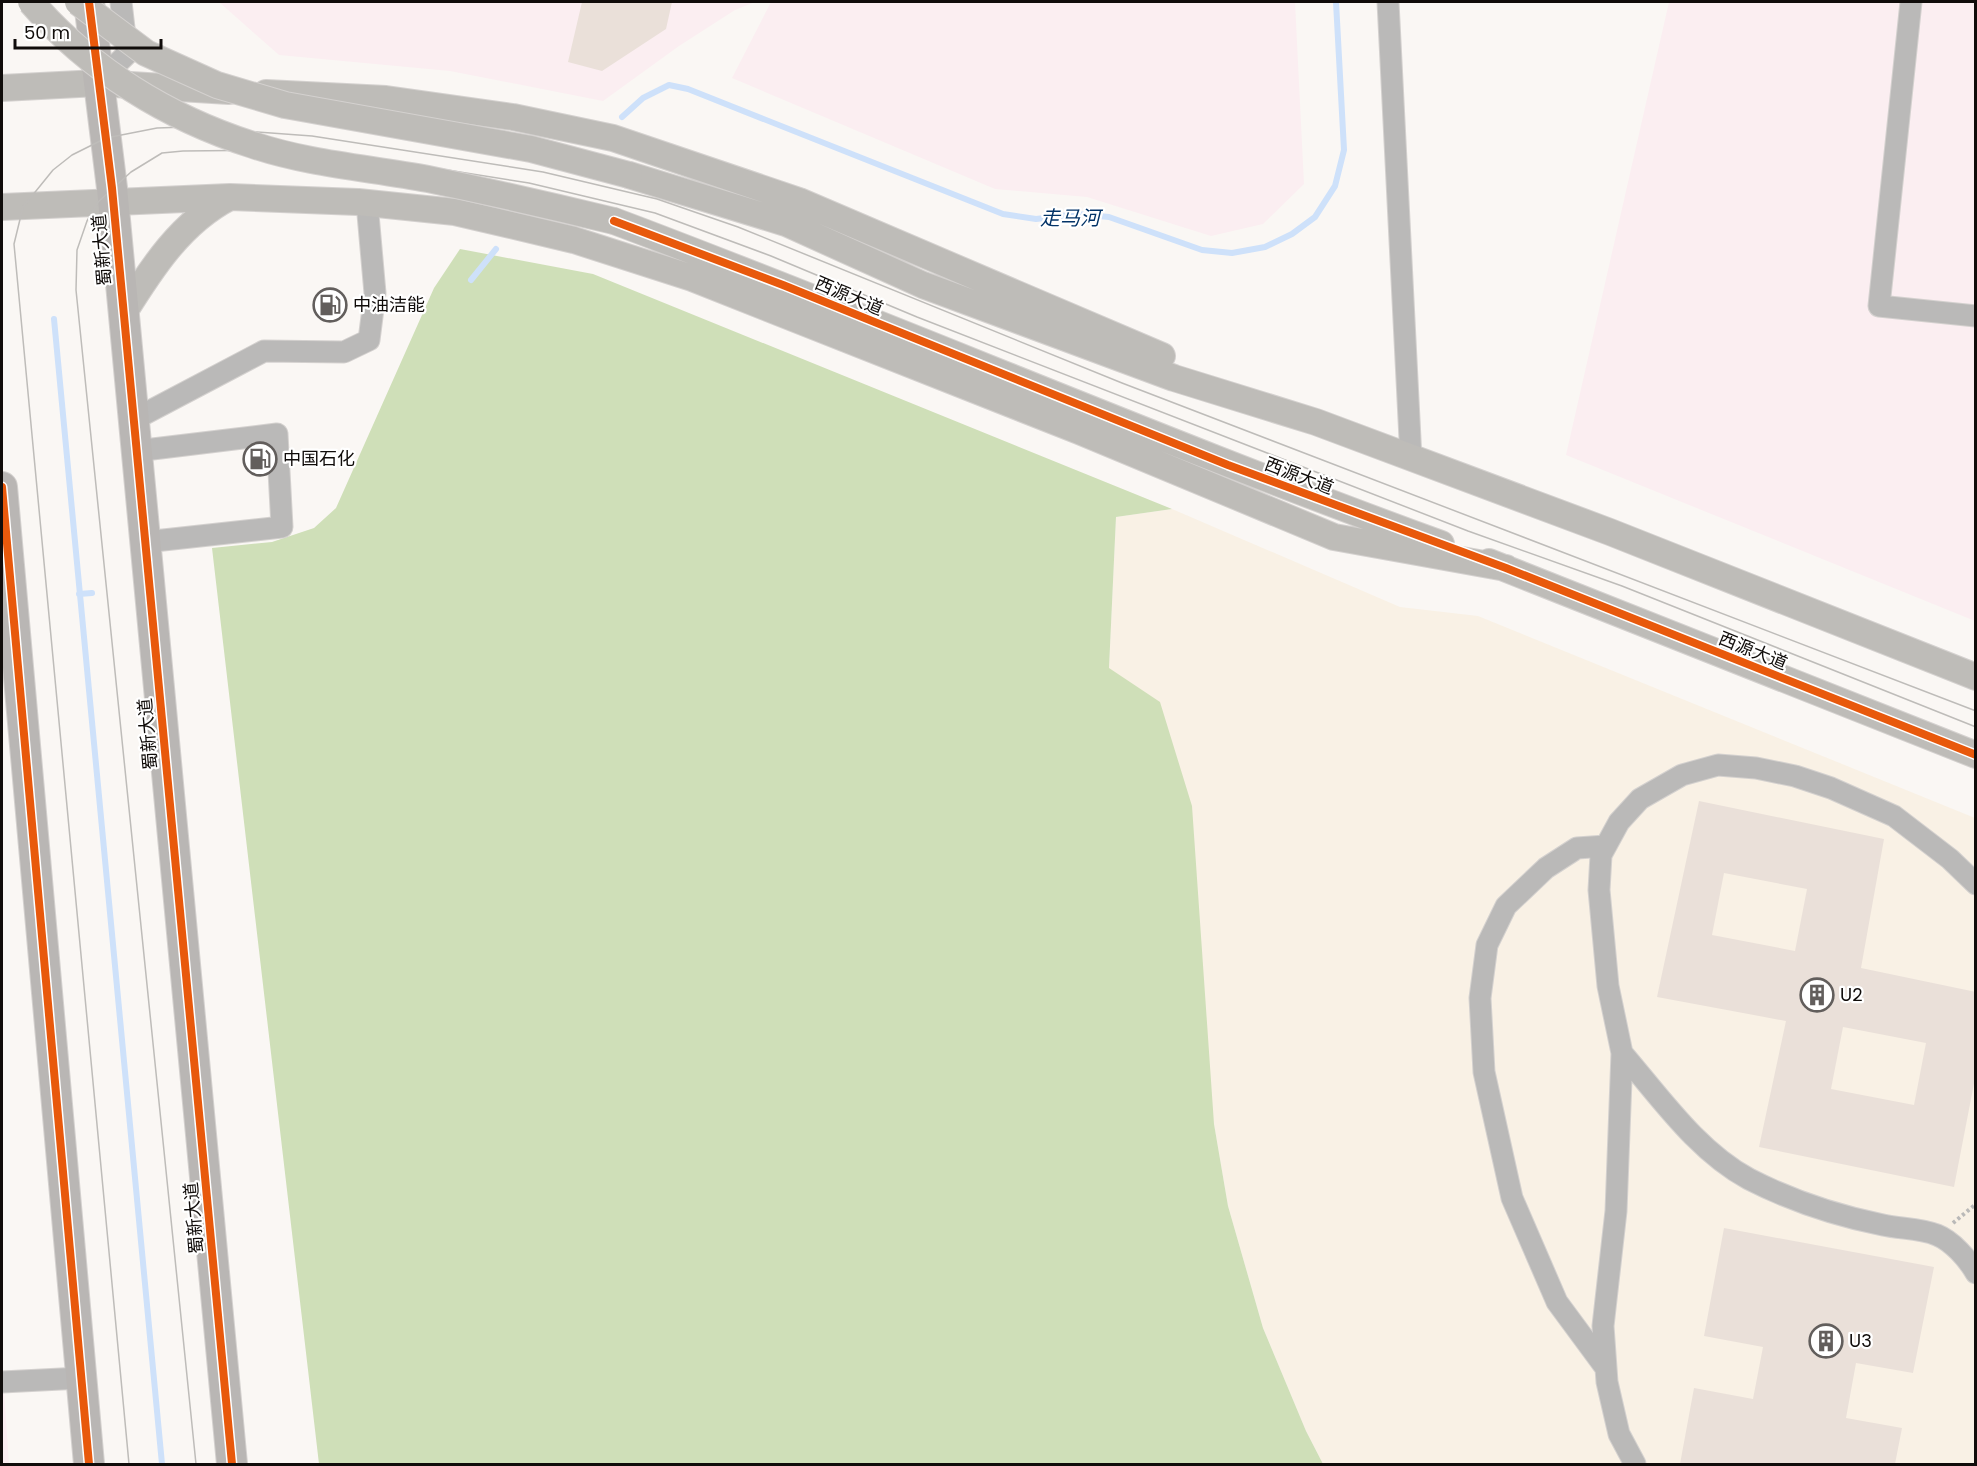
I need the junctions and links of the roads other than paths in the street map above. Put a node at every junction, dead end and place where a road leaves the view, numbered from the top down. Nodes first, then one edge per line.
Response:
1 (31, 2) edge
2 (78, 2) edge
3 (89, 2) edge
4 (122, 2) edge
5 (1388, 2) edge
6 (1911, 2) edge
7 (98, 83) junction
8 (2, 88) edge
9 (230, 197) junction
10 (112, 202) junction
11 (367, 203) junction
12 (2, 207) edge
13 (123, 314) junction
14 (1976, 316) edge
15 (133, 420) junction
16 (1316, 423) junction
17 (136, 451) junction
18 (1412, 459) junction
19 (2, 487) edge
20 (145, 542) junction
21 (1506, 568) junction
22 (1976, 677) edge
23 (1976, 755) edge
24 (1606, 846) junction
25 (1976, 884) edge
26 (1622, 1053) junction
27 (1976, 1273) edge
28 (1606, 1367) junction
29 (81, 1378) junction
30 (2, 1382) edge
31 (89, 1464) edge
32 (232, 1464) edge
33 (1635, 1464) edge

1 - 21 main road, 西源大道, bridge
2 - 16 main road, bridge
3 - 7 highway, 蜀新大道
4 - 7 street
5 - 18 street
6 - 14 street
7 - 8 main road
7 - 10 highway, 蜀新大道
7 - 16 main road
9 - 10 main road
9 - 11 main road
9 - 13 main road
10 - 12 main road
10 - 13 highway, 蜀新大道
11 - 15 street
11 - 21 main road
13 - 15 highway, 蜀新大道
15 - 17 highway, 蜀新大道
16 - 18 main road
17 - 20 highway, 蜀新大道
17 - 20 street
18 - 22 main road
19 - 29 highway
20 - 32 highway, 蜀新大道
21 - 23 main road, 西源大道
24 - 25 street
24 - 26 street
24 - 28 street
26 - 27 street
26 - 28 street
28 - 33 street
29 - 30 street
29 - 31 highway

